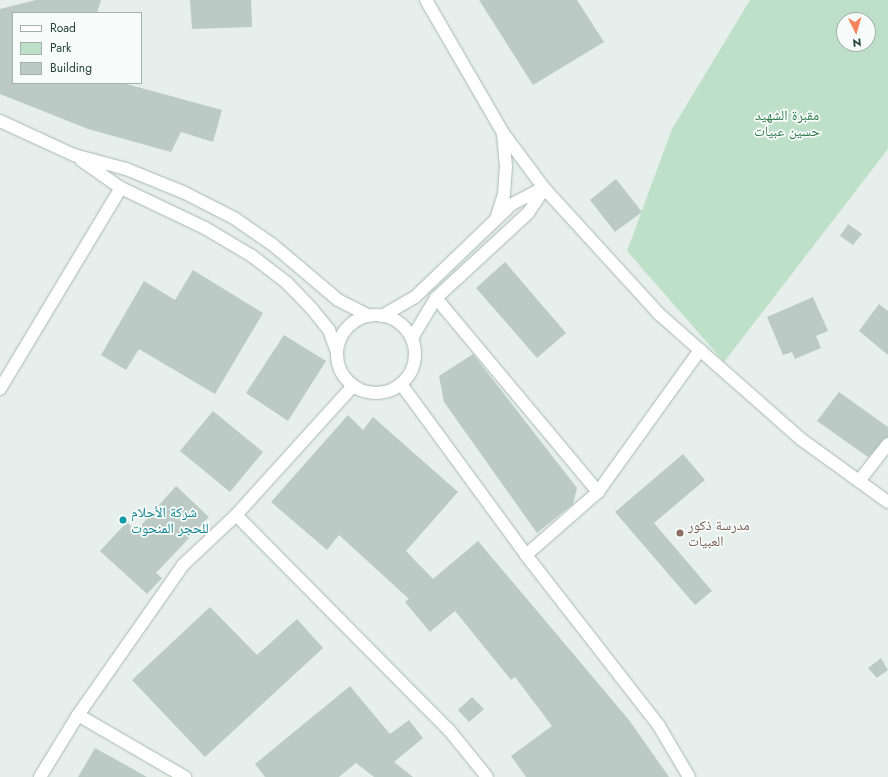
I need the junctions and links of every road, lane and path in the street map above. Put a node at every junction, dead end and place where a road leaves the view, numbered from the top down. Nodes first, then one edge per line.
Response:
1 (426, 0) edge
2 (0, 121) edge
3 (503, 133) junction
4 (74, 155) junction
5 (121, 188) junction
6 (544, 188) junction
7 (496, 219) junction
8 (436, 298) junction
9 (369, 316) junction
10 (382, 316) junction
11 (412, 338) junction
12 (700, 350) junction
13 (337, 352) junction
14 (401, 384) junction
15 (353, 386) junction
16 (0, 389) edge
17 (888, 444) edge
18 (859, 481) junction
19 (598, 492) junction
20 (888, 502) edge
21 (236, 515) junction
22 (526, 555) junction
23 (78, 714) junction
24 (40, 777) edge
25 (185, 777) edge
26 (487, 777) edge
27 (689, 777) edge

1 - 3 street
2 - 4 street
3 - 6 street
3 - 7 street
4 - 5 street
4 - 9 street
5 - 13 street
5 - 16 street
6 - 7 street
6 - 8 street
6 - 12 street
7 - 10 street
8 - 11 street
8 - 19 street
9 - 10 street
9 - 13 street
10 - 11 street
11 - 14 street
12 - 18 street
12 - 19 street
13 - 15 street
14 - 15 street
14 - 22 street
15 - 21 street
17 - 18 street
18 - 20 street
19 - 22 street
21 - 23 street
21 - 26 street
22 - 27 street
23 - 24 street
23 - 25 street

